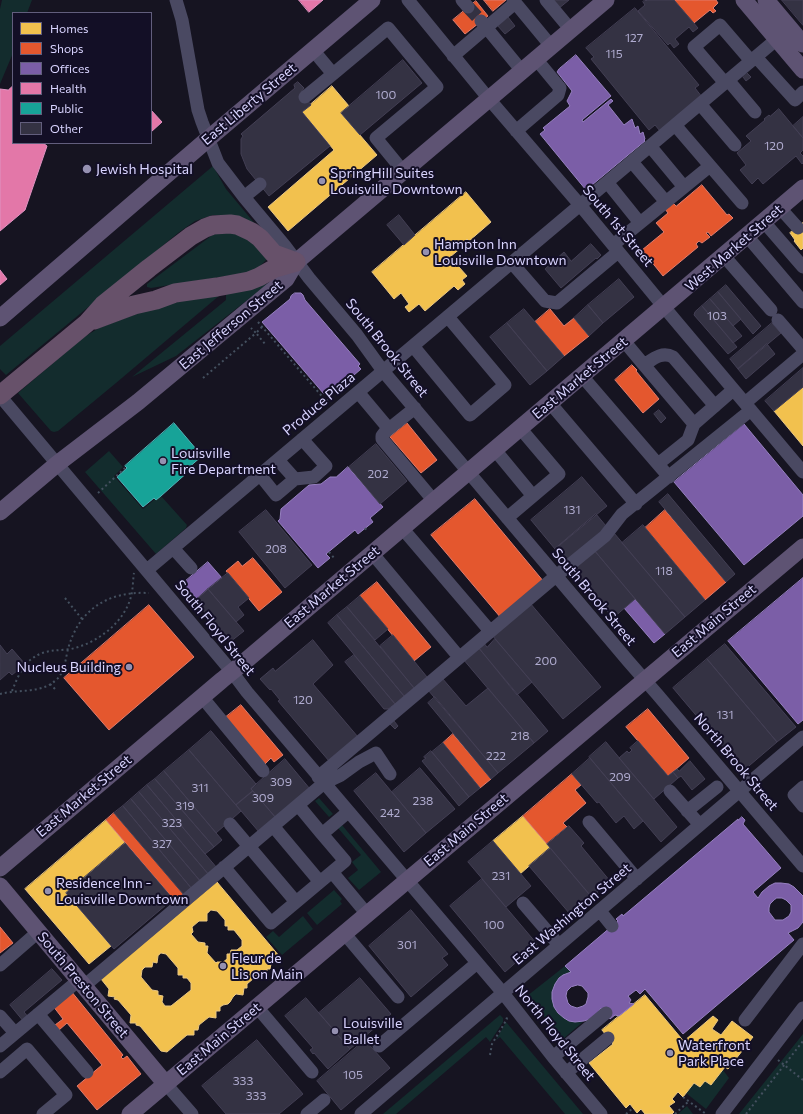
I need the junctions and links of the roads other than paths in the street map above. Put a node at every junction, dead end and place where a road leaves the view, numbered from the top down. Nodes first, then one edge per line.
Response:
1 (176, 0) edge
2 (372, 0) edge
3 (546, 0) edge
4 (606, 0) edge
5 (744, 0) edge
6 (766, 0) edge
7 (514, 2) edge
8 (415, 3) edge
9 (483, 25) junction
10 (571, 30) junction
11 (777, 39) junction
12 (803, 44) edge
13 (551, 46) junction
14 (313, 50) junction
15 (453, 56) junction
16 (536, 59) junction
17 (753, 59) junction
18 (803, 70) edge
19 (522, 71) junction
20 (333, 74) junction
21 (726, 82) junction
22 (803, 92) edge
23 (305, 97) dead end
24 (489, 99) junction
25 (700, 104) junction
26 (755, 112) dead end
27 (675, 125) junction
28 (516, 130) junction
29 (208, 138) junction
30 (735, 145) dead end
31 (650, 146) junction
32 (632, 162) junction
33 (710, 166) junction
34 (403, 171) junction
35 (607, 182) junction
36 (260, 184) dead end
37 (684, 187) junction
38 (803, 188) edge
39 (244, 197) junction
40 (666, 202) junction
41 (742, 202) dead end
42 (580, 205) junction
43 (780, 208) junction
44 (764, 222) junction
45 (640, 223) junction
46 (798, 228) dead end
47 (747, 236) junction
48 (616, 249) junction
49 (724, 256) junction
50 (296, 262) junction
51 (512, 263) junction
52 (803, 267) edge
53 (803, 302) edge
54 (664, 307) junction
55 (448, 317) junction
56 (0, 318) edge
57 (87, 323) junction
58 (624, 341) junction
59 (413, 346) junction
60 (803, 349) edge
61 (803, 354) edge
62 (644, 365) junction
63 (383, 371) junction
64 (582, 376) junction
65 (734, 390) junction
66 (358, 392) junction
67 (0, 395) edge
68 (550, 403) junction
69 (715, 406) junction
70 (748, 407) junction
71 (415, 408) junction
72 (694, 424) junction
73 (520, 428) junction
74 (389, 429) junction
75 (302, 439) junction
76 (495, 450) junction
77 (278, 460) junction
78 (57, 464) junction
79 (658, 464) junction
80 (468, 472) junction
81 (803, 472) edge
82 (260, 475) junction
83 (669, 477) junction
84 (295, 480) junction
85 (533, 496) junction
86 (434, 501) junction
87 (636, 504) junction
88 (0, 512) edge
89 (507, 518) junction
90 (402, 528) junction
91 (803, 547) edge
92 (173, 548) junction
93 (372, 553) junction
94 (191, 568) dead end
95 (147, 570) junction
96 (556, 576) junction
97 (490, 632) junction
98 (459, 657) junction
99 (232, 672) junction
100 (644, 680) junction
101 (202, 697) junction
102 (803, 737) edge
103 (263, 771) dead end
104 (390, 774) dead end
105 (321, 780) junction
106 (716, 787) dead end
107 (803, 787) edge
108 (670, 791) dead end
109 (740, 792) junction
110 (298, 805) junction
111 (803, 806) edge
112 (687, 811) junction
113 (348, 812) junction
114 (589, 822) dead end
115 (230, 824) dead end
116 (700, 825) junction
117 (273, 826) junction
118 (322, 834) junction
119 (249, 846) junction
120 (803, 866) edge
121 (224, 867) junction
122 (0, 868) edge
123 (332, 872) junction
124 (637, 879) junction
125 (407, 880) junction
126 (320, 882) junction
127 (0, 886) edge
128 (296, 902) junction
129 (524, 903) dead end
130 (600, 911) junction
131 (367, 914) junction
132 (612, 926) dead end
133 (38, 932) junction
134 (344, 933) junction
135 (803, 944) edge
136 (559, 945) junction
137 (477, 963) junction
138 (0, 965) edge
139 (81, 983) junction
140 (503, 993) junction
141 (398, 997) dead end
142 (257, 1007) junction
143 (803, 1008) edge
144 (606, 1013) dead end
145 (38, 1014) junction
146 (0, 1016) edge
147 (745, 1020) dead end
148 (15, 1033) junction
149 (608, 1038) dead end
150 (0, 1046) edge
151 (379, 1046) dead end
152 (553, 1057) junction
153 (0, 1072) edge
154 (87, 1072) dead end
155 (312, 1072) dead end
156 (566, 1073) junction
157 (166, 1083) junction
158 (324, 1100) dead end
159 (43, 1114) edge
160 (130, 1114) edge
161 (192, 1114) edge
162 (307, 1114) edge
163 (361, 1114) edge
164 (601, 1114) edge
165 (722, 1114) edge

1 - 29 street, South Brook Street
2 - 14 main road, East Liberty Street
3 - 10 street
4 - 10 main road, East Jefferson Street
5 - 11 main road
6 - 12 main road
7 - 9 street
7 - 13 street
8 - 15 street, South 1st Street
9 - 15 street
9 - 19 street
10 - 13 main road, East Jefferson Street
11 - 17 street, Produce Plaza
11 - 18 main road
13 - 16 main road, East Jefferson Street
14 - 20 street
14 - 29 main road, East Liberty Street
15 - 24 street, South 1st Street
16 - 19 main road, East Jefferson Street
16 - 28 street
17 - 21 street, Produce Plaza
17 - 21 street
17 - 22 street
19 - 24 main road, East Jefferson Street
20 - 23 street
20 - 34 street
21 - 25 street, Produce Plaza
21 - 26 street
24 - 28 street, South 1st Street
24 - 34 main road, East Jefferson Street
25 - 27 street, Produce Plaza
25 - 30 street
27 - 31 street, Produce Plaza
27 - 33 street
28 - 42 street, South 1st Street
29 - 39 street, South Brook Street
29 - 56 main road, East Liberty Street
31 - 32 street, Produce Plaza
31 - 37 street
32 - 35 street, Produce Plaza
32 - 40 street
33 - 37 street
33 - 41 street
34 - 50 main road, East Jefferson Street
35 - 42 street, Produce Plaza
35 - 45 street
36 - 39 street
37 - 40 street
38 - 43 main road, West Market Street
39 - 50 street, South Brook Street
40 - 45 street
42 - 48 street, South 1st Street
42 - 51 street, Produce Plaza
43 - 44 main road, West Market Street
43 - 46 street
44 - 47 main road, West Market Street
44 - 52 street
45 - 48 street
47 - 49 main road, West Market Street
47 - 53 street
48 - 51 street
48 - 54 street, South 1st Street
49 - 54 main road, West Market Street
49 - 60 street
50 - 57 highway
50 - 57 highway
50 - 63 street, South Brook Street
50 - 78 main road, East Jefferson Street
51 - 55 street, Produce Plaza
54 - 58 main road, East Market Street
54 - 65 street, South 1st Street
55 - 59 street, Produce Plaza
55 - 59 street
57 - 67 highway
58 - 62 street
58 - 64 main road, East Market Street
59 - 63 street, Produce Plaza
61 - 70 street
62 - 69 street
62 - 72 street
63 - 66 street, Produce Plaza
63 - 71 street, South Brook Street
64 - 68 main road, East Market Street
64 - 79 street
65 - 69 street
65 - 70 street, South 1st Street
66 - 74 street
66 - 75 street, Produce Plaza
67 - 78 street, South Floyd Street
68 - 73 main road, East Market Street
68 - 87 street
69 - 72 street
70 - 81 street, South 1st Street
70 - 83 street
71 - 74 street
71 - 80 street, South Brook Street
72 - 79 street
73 - 76 main road, East Market Street
73 - 85 street
74 - 86 street
75 - 77 street, Produce Plaza
75 - 84 street
76 - 80 main road, East Market Street
76 - 85 street
77 - 82 street, Produce Plaza
77 - 84 street
78 - 88 main road, East Jefferson Street
78 - 95 street, South Floyd Street
79 - 83 street
80 - 86 main road, East Market Street
80 - 89 street, South Brook Street
82 - 84 street
82 - 92 street, Produce Plaza
83 - 87 street
85 - 89 street
86 - 90 main road, East Market Street
87 - 96 street
89 - 96 street, South Brook Street
90 - 93 main road, East Market Street
90 - 97 street
91 - 100 main road, East Main Street
92 - 94 street
92 - 95 street, Produce Plaza
93 - 98 street
93 - 99 main road, East Market Street
95 - 99 street, South Floyd Street
96 - 97 street
96 - 100 street, South Brook Street
97 - 98 street
98 - 105 street
99 - 101 main road, East Market Street
99 - 105 street, South Floyd Street
100 - 109 street, North Brook Street
100 - 125 main road, East Main Street
101 - 103 street
101 - 122 main road, East Market Street
102 - 109 street, East Washington Street
104 - 105 street
105 - 110 street
105 - 113 street, South Floyd Street
106 - 112 street
107 - 111 street
108 - 112 street
109 - 116 street, East Washington Street
109 - 120 street, North Brook Street
110 - 117 street
110 - 118 street
112 - 116 street
113 - 118 street
113 - 125 street, South Floyd Street
114 - 124 street
115 - 119 street
116 - 124 street, East Washington Street
117 - 119 street
117 - 126 street
118 - 123 street
119 - 121 street
119 - 128 street
121 - 128 street
121 - 139 street
123 - 126 street
123 - 131 street
124 - 130 street, East Washington Street
125 - 131 main road, East Main Street
125 - 137 street, North Floyd Street
126 - 128 street
127 - 133 main road, South Preston Street
129 - 136 street
130 - 132 street
130 - 136 street, East Washington Street
131 - 134 main road, East Main Street
133 - 138 street
133 - 139 main road, South Preston Street
134 - 141 street
134 - 142 main road, East Main Street
135 - 147 street
136 - 140 street, East Washington Street
137 - 140 street, North Floyd Street
137 - 151 street
139 - 145 street
139 - 157 main road, South Preston Street
140 - 152 street, North Floyd Street
140 - 163 street, East Washington Street
142 - 155 street
142 - 157 main road, East Main Street
143 - 165 street
144 - 152 street
145 - 148 street
145 - 154 street
146 - 148 street
148 - 150 street
149 - 156 street
152 - 156 street, North Floyd Street
153 - 159 street
156 - 164 street, North Floyd Street
157 - 160 main road, East Main Street
157 - 161 street
158 - 162 street

